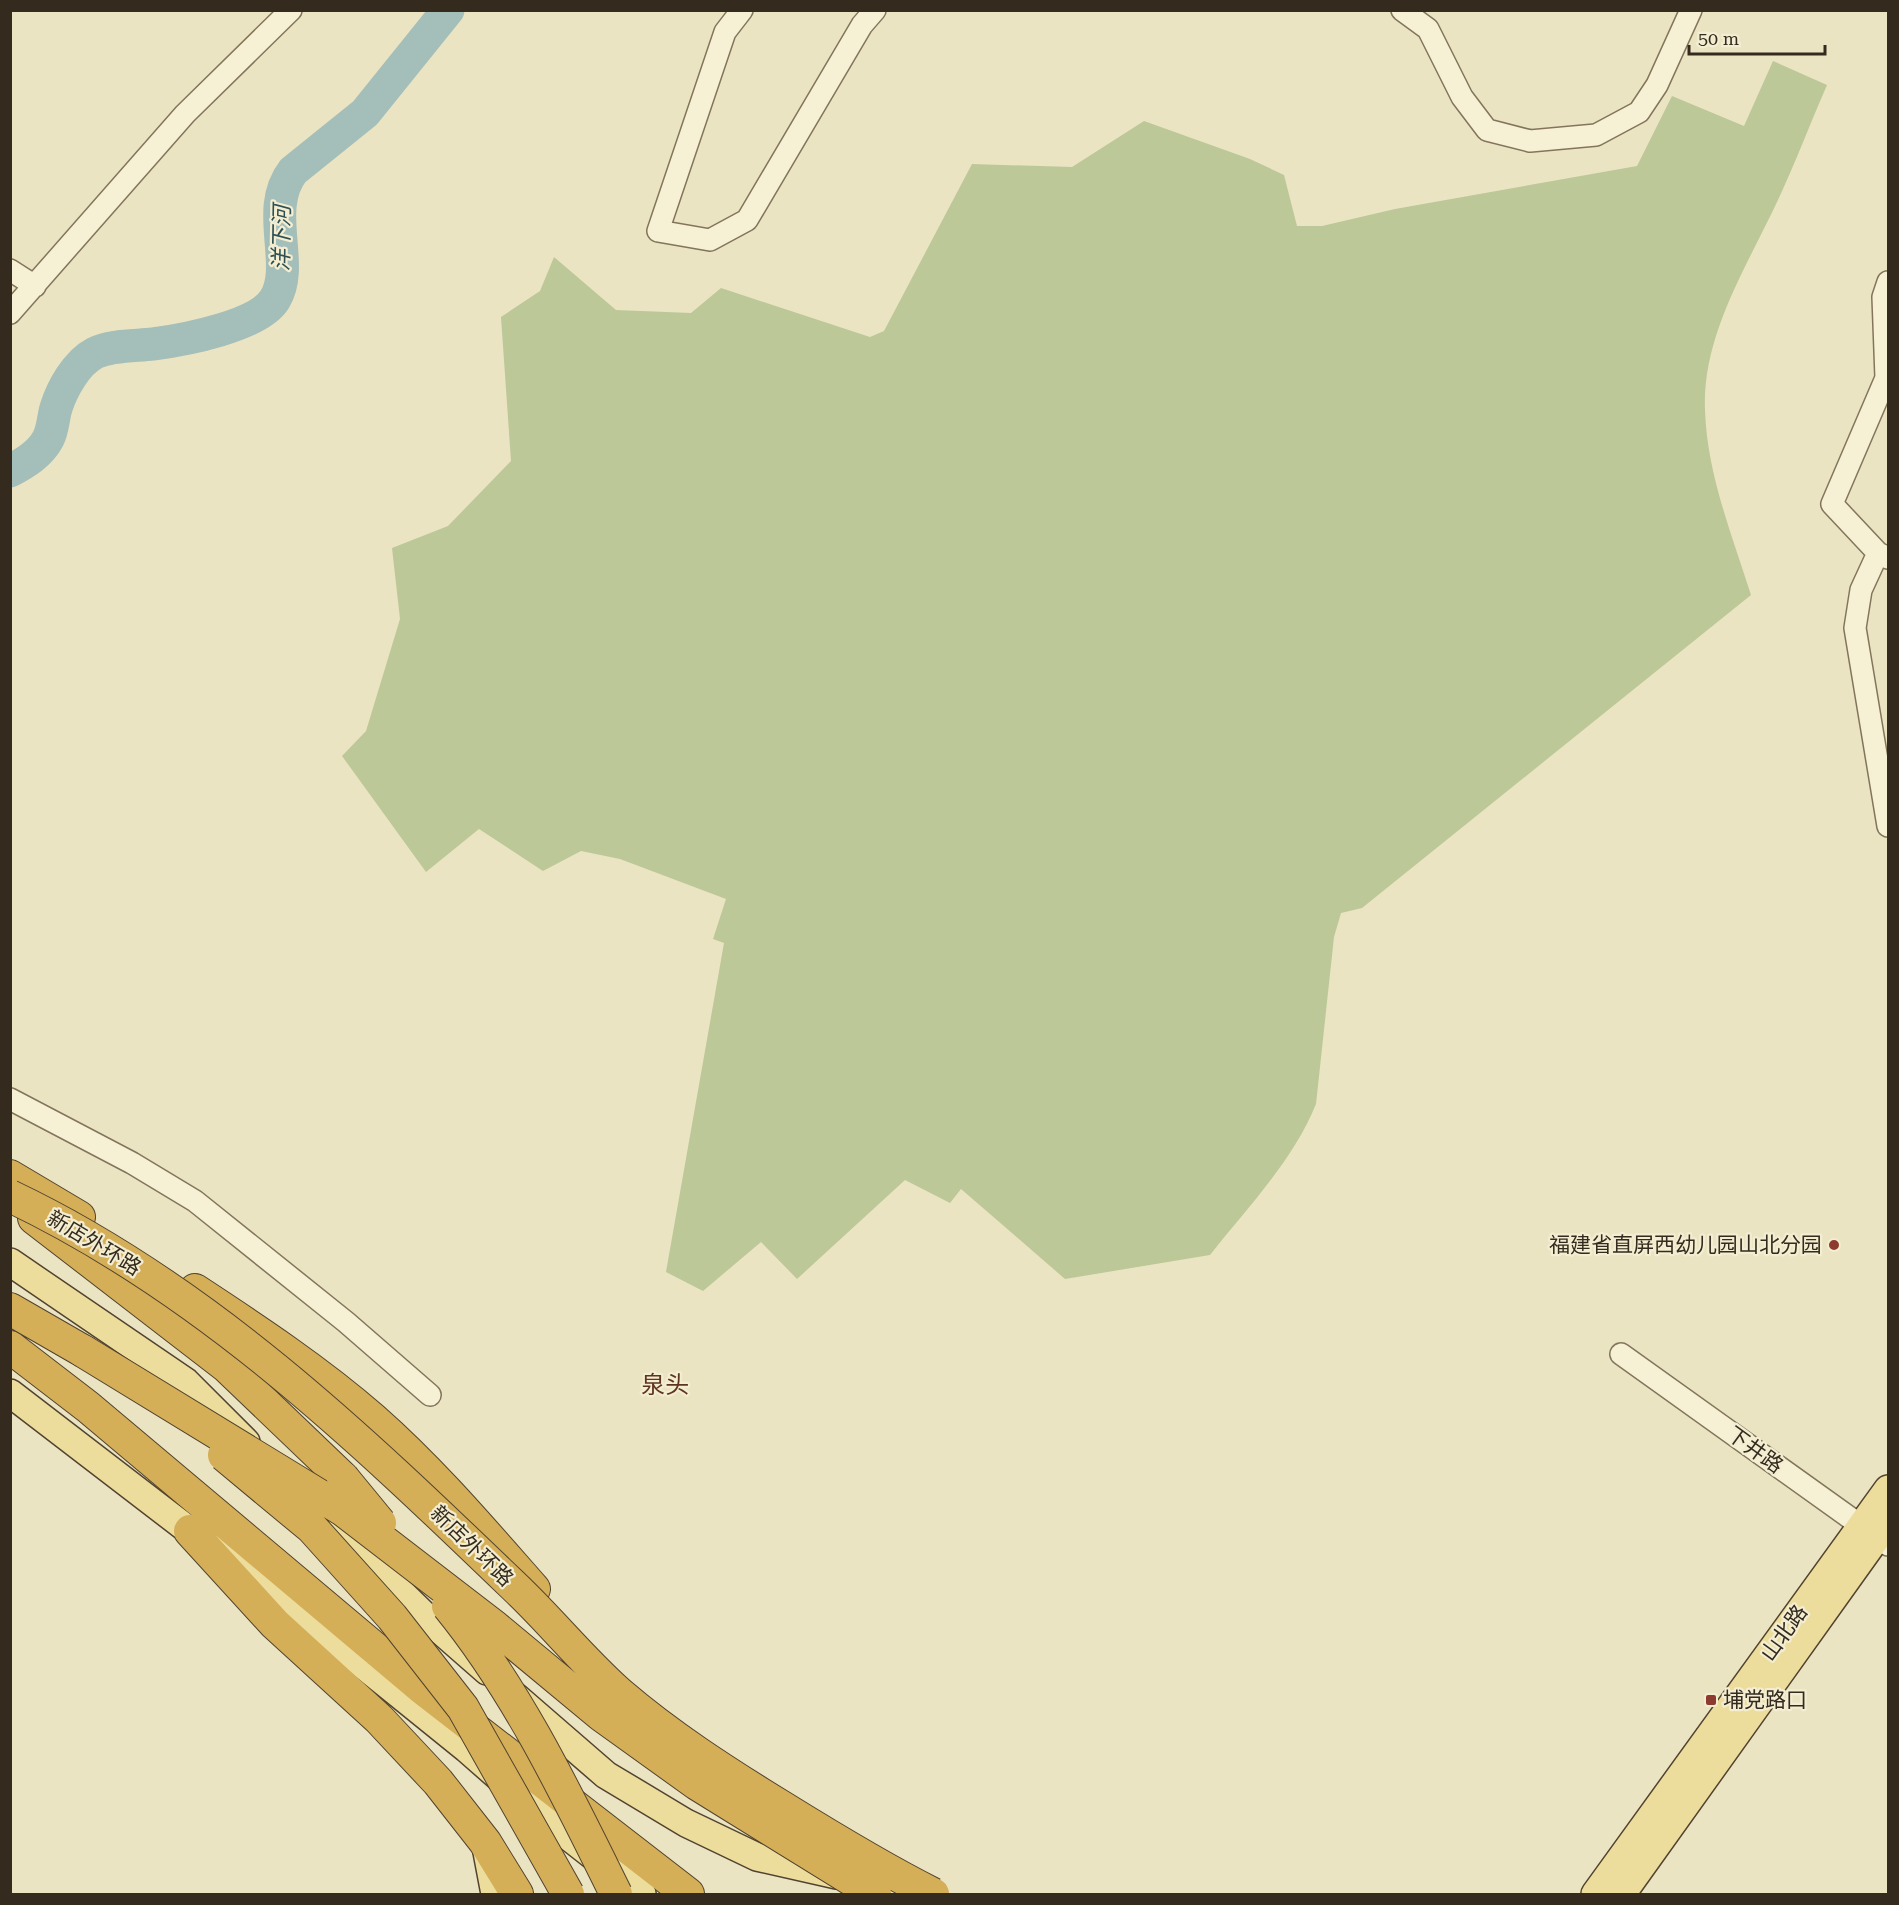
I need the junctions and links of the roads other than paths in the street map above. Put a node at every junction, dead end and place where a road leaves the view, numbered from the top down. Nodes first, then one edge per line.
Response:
1 (291, 10) edge
2 (742, 10) edge
3 (875, 10) edge
4 (1402, 10) edge
5 (1691, 10) edge
6 (10, 270) edge
7 (1888, 282) edge
8 (35, 286) junction
9 (10, 313) edge
10 (1887, 376) edge
11 (1883, 556) edge
12 (1888, 826) edge
13 (10, 1099) edge
14 (10, 1176) edge
15 (10, 1198) edge
16 (10, 1262) edge
17 (10, 1309) edge
18 (10, 1347) edge
19 (83, 1351) junction
20 (1621, 1354) dead end
21 (10, 1393) edge
22 (430, 1395) dead end
23 (1888, 1489) edge
24 (197, 1520) junction
25 (1879, 1533) edge
26 (570, 1629) joint
27 (484, 1842) junction
28 (880, 1890) edge
29 (495, 1894) edge
30 (516, 1894) edge
31 (568, 1894) edge
32 (616, 1894) edge
33 (642, 1894) edge
34 (688, 1894) edge
35 (919, 1894) edge
36 (933, 1894) edge
37 (1595, 1894) edge
38 (1622, 1894) edge

1 - 8 street
2 - 3 street
4 - 5 street
6 - 8 street
7 - 10 street
8 - 9 street
10 - 11 street
11 - 12 street
13 - 22 street
14 - 26 highway
15 - 32 highway, bridge
15 - 36 highway, 新店外环路, bridge
16 - 28 main road
17 - 19 highway
18 - 24 highway
19 - 28 highway, bridge
19 - 31 highway, bridge
20 - 25 street, 下井路
21 - 24 main road
23 - 25 main road, 山北路
24 - 27 highway
24 - 33 main road
24 - 34 highway
25 - 37 main road, 山北路
25 - 38 main road, 山北路
26 - 28 main road
27 - 29 main road
27 - 30 highway
28 - 35 main road

